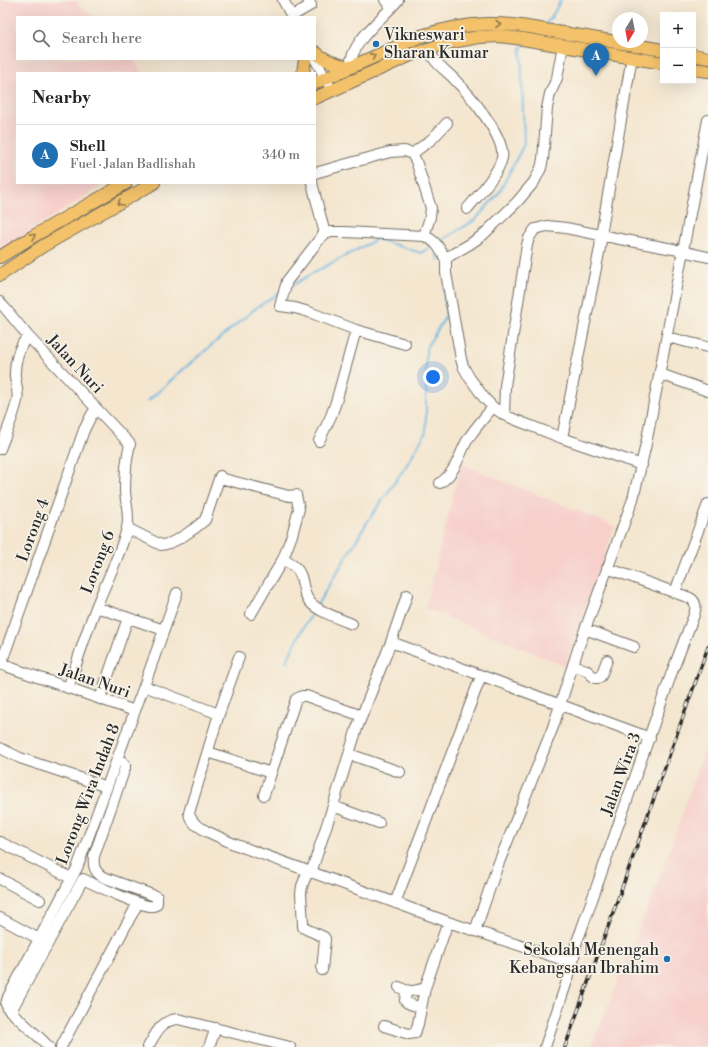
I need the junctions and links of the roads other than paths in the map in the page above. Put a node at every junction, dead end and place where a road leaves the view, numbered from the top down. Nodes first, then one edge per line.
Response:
1 (283, 0) edge
2 (308, 0) edge
3 (392, 2) edge
4 (292, 16) edge
5 (562, 45) junction
6 (428, 48) junction
7 (660, 49) edge
8 (316, 53) edge
9 (696, 56) edge
10 (632, 58) junction
11 (708, 58) edge
12 (305, 60) edge
13 (315, 60) edge
14 (660, 63) edge
15 (350, 67) junction
16 (696, 70) edge
17 (303, 72) edge
18 (708, 72) edge
19 (320, 81) edge
20 (332, 90) junction
21 (316, 98) edge
22 (708, 120) edge
23 (447, 123) dead end
24 (412, 154) junction
25 (316, 173) edge
26 (124, 184) edge
27 (152, 184) edge
28 (312, 184) edge
29 (467, 209) dead end
30 (325, 234) junction
31 (601, 235) junction
32 (424, 236) junction
33 (683, 252) junction
34 (0, 257) edge
35 (708, 257) edge
36 (446, 260) junction
37 (0, 275) edge
38 (0, 302) edge
39 (356, 330) junction
40 (28, 336) junction
41 (667, 337) junction
42 (406, 344) dead end
43 (707, 347) edge
44 (660, 374) junction
45 (708, 391) edge
46 (493, 407) junction
47 (96, 408) junction
48 (504, 415) junction
49 (562, 438) junction
50 (318, 441) dead end
51 (130, 444) joint
52 (0, 449) edge
53 (642, 465) junction
54 (440, 483) dead end
55 (708, 504) edge
56 (127, 528) junction
57 (283, 559) junction
58 (607, 568) junction
59 (675, 592) junction
60 (177, 593) dead end
61 (407, 595) dead end
62 (96, 607) junction
63 (251, 614) dead end
64 (128, 618) junction
65 (352, 624) dead end
66 (585, 629) junction
67 (164, 630) junction
68 (391, 642) junction
69 (634, 647) dead end
70 (239, 657) dead end
71 (607, 660) dead end
72 (0, 664) edge
73 (573, 665) junction
74 (481, 676) junction
75 (144, 686) junction
76 (68, 688) junction
77 (100, 699) junction
78 (561, 705) junction
79 (135, 711) junction
80 (220, 714) junction
81 (362, 716) junction
82 (650, 738) junction
83 (0, 748) edge
84 (208, 752) junction
85 (349, 754) junction
86 (117, 760) junction
87 (400, 772) dead end
88 (271, 773) junction
89 (107, 787) junction
90 (264, 795) dead end
91 (333, 806) junction
92 (379, 823) dead end
93 (0, 842) edge
94 (310, 872) junction
95 (72, 876) junction
96 (0, 879) edge
97 (83, 879) junction
98 (40, 900) dead end
99 (138, 903) junction
100 (395, 903) junction
101 (0, 918) edge
102 (448, 922) junction
103 (475, 931) junction
104 (39, 939) junction
105 (573, 963) junction
106 (322, 970) dead end
107 (425, 988) junction
108 (5, 1002) edge
109 (421, 1007) junction
110 (384, 1026) dead end
111 (216, 1028) junction
112 (276, 1045) edge
113 (49, 1047) edge
114 (61, 1047) edge
115 (148, 1047) edge
116 (209, 1047) edge
117 (290, 1047) edge
118 (545, 1047) edge

1 - 4 street
2 - 4 street
3 - 15 street
5 - 6 main road
5 - 10 main road
5 - 36 street
6 - 20 main road
6 - 29 street
15 -> 7 main road
8 - 15 main road
9 - 11 main road
10 - 14 main road
10 - 31 street
12 - 17 main road
13 - 19 street
15 - 19 main road
16 - 18 main road
19 - 20 street
20 - 21 main road
22 - 33 street
23 - 24 street
24 - 25 street
24 - 32 street
34 -> 26 main road
27 -> 37 main road
28 - 30 street
30 - 32 street
30 - 39 street
31 - 33 street
31 - 48 street
31 - 49 street
32 - 36 street
33 - 35 street
33 - 41 street
36 - 46 street
38 - 40 street, Jalan Nuri
39 - 42 street
39 - 50 street
40 - 47 street, Jalan Nuri
40 - 52 street
41 - 43 street
41 - 44 street
44 - 45 street
44 - 53 street
46 - 48 street
46 - 54 street
47 - 51 street, Jalan Nuri
47 - 72 street, Lorong 4
48 - 49 street
49 - 53 street
51 - 56 street, Lorong 6
53 - 58 street
55 - 59 street
56 - 57 street
56 - 62 street, Lorong 6
57 - 63 street
57 - 65 street
58 - 59 street, Jalan Wira 3
58 - 66 street
59 - 82 street, Jalan Wira 3
60 - 67 street, Lorong Wira Indah 8
61 - 68 street
62 - 64 street
62 - 76 street, Lorong 6
64 - 67 street
64 - 77 street
66 - 69 street
66 - 73 street
67 - 75 street, Lorong Wira Indah 8
68 - 74 street
68 - 81 street
70 - 80 street
71 - 73 street
72 - 76 street, Jalan Nuri
73 - 78 street
74 - 78 street
74 - 100 street
75 - 79 street, Lorong Wira Indah 8
75 - 80 street
76 - 77 street, Jalan Nuri
77 - 79 street, Jalan Nuri
78 - 82 street
78 - 103 street
79 - 86 street, Lorong Wira Indah 8
80 - 84 street
81 - 85 street
81 - 88 street
82 - 105 street, Jalan Wira 3
83 - 89 street
84 - 88 street
84 - 94 street
85 - 87 street
85 - 91 street
86 - 89 street, Lorong Wira Indah 8
86 - 99 street
88 - 90 street
89 - 95 street, Lorong Wira Indah 8
91 - 92 street
91 - 94 street
93 - 95 street
94 - 100 street
94 - 106 street
95 - 97 street
95 - 104 street, Lorong Wira Indah 8
96 - 98 street
97 - 99 street
97 - 108 street
99 - 114 street
100 - 102 street
101 - 104 street
102 - 103 street
102 - 107 street
103 - 105 street
104 - 108 street, Lorong Wira Indah 8
105 - 118 street, Jalan Wira 3
107 - 109 street
107 - 109 street
108 - 113 street
109 - 110 street
111 - 112 street
111 - 115 street
111 - 116 street
112 - 117 street

